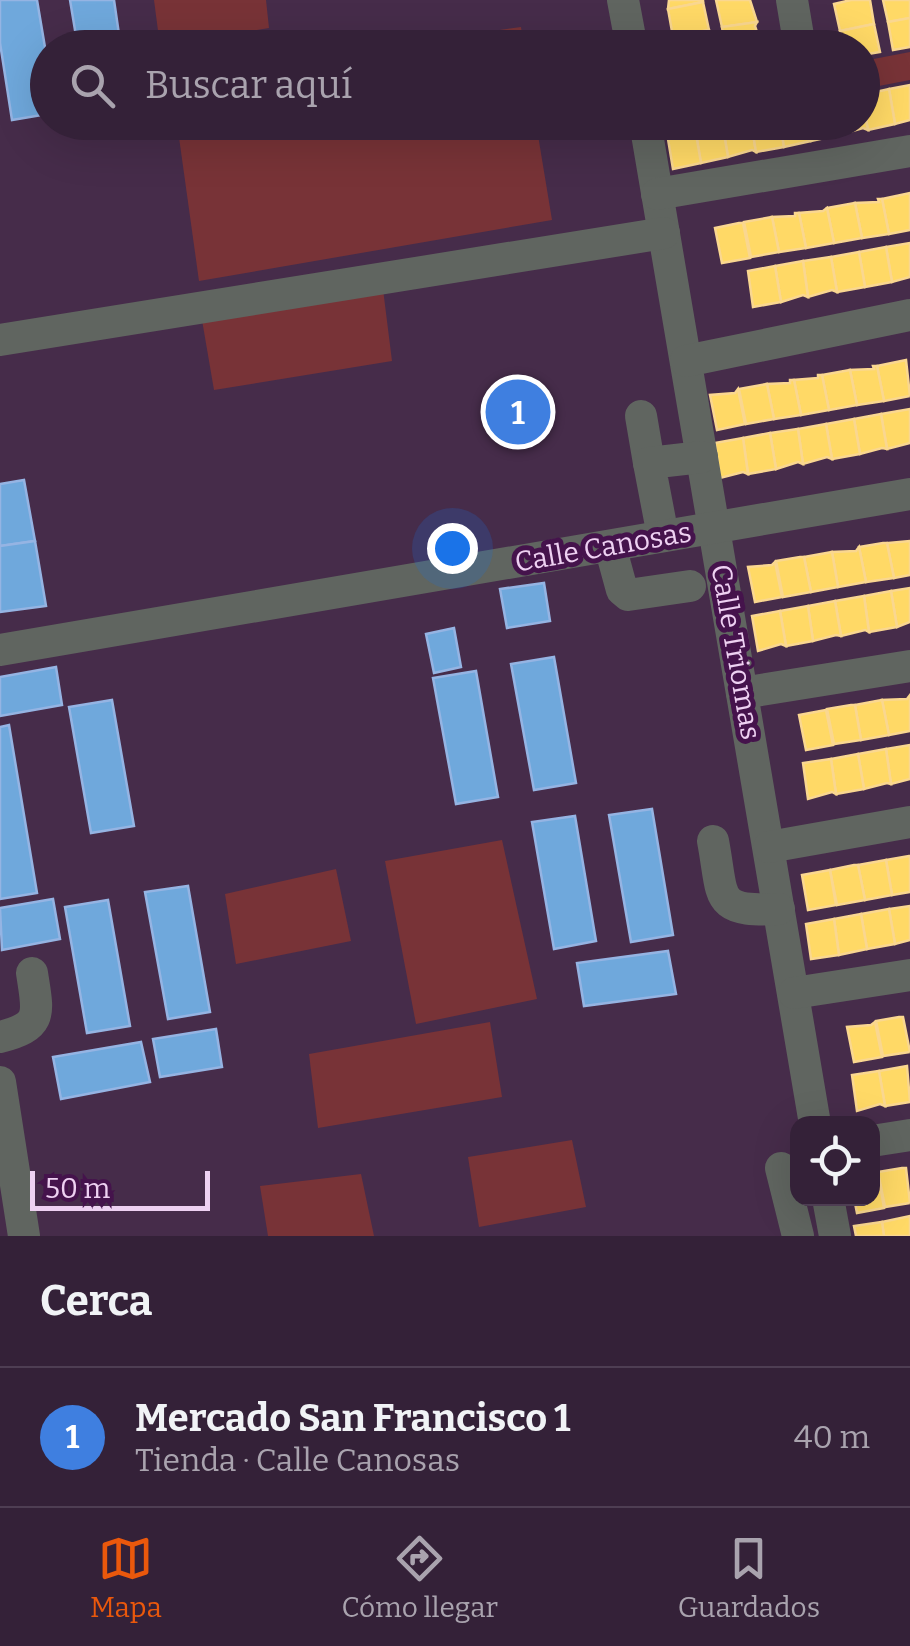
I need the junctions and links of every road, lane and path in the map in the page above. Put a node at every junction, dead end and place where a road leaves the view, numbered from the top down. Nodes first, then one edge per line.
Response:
1 (623, 0) edge
2 (792, 0) edge
3 (629, 30) edge
4 (797, 30) edge
5 (648, 140) edge
6 (910, 151) edge
7 (657, 194) junction
8 (664, 233) junction
9 (910, 315) edge
10 (0, 340) edge
11 (686, 361) junction
12 (641, 416) dead end
13 (702, 457) junction
14 (650, 464) junction
15 (910, 494) edge
16 (714, 528) junction
17 (662, 536) junction
18 (610, 546) junction
19 (690, 586) dead end
20 (0, 650) edge
21 (910, 666) edge
22 (742, 693) junction
23 (910, 822) edge
24 (713, 842) dead end
25 (770, 846) junction
26 (779, 909) junction
27 (32, 973) dead end
28 (910, 975) edge
29 (794, 993) junction
30 (0, 1037) edge
31 (0, 1082) edge
32 (814, 1116) edge
33 (3, 1124) edge
34 (910, 1135) edge
35 (880, 1140) edge
36 (782, 1168) dead end
37 (829, 1206) edge
38 (24, 1236) edge
39 (798, 1236) edge
40 (835, 1236) edge

1 - 3 street
2 - 4 street
5 - 7 street, Calle Triomas
6 - 7 street
7 - 8 street, Calle Triomas
8 - 10 street
8 - 11 street, Calle Triomas
9 - 11 street
11 - 13 street, Calle Triomas
12 - 14 street
13 - 14 street
13 - 16 street, Calle Triomas
14 - 17 street
15 - 16 street, Calle Canosas
16 - 17 street, Calle Canosas
16 - 22 street, Calle Triomas
17 - 18 street, Calle Canosas
18 - 19 street
18 - 20 street, Calle Canosas
21 - 22 street
22 - 25 street, Calle Triomas
23 - 25 street
24 - 26 street
25 - 26 street, Calle Triomas
26 - 29 street, Calle Triomas
27 - 30 street
28 - 29 street
29 - 32 street, Calle Triomas
31 - 33 street
33 - 38 street
34 - 35 street
36 - 39 street
37 - 40 street

